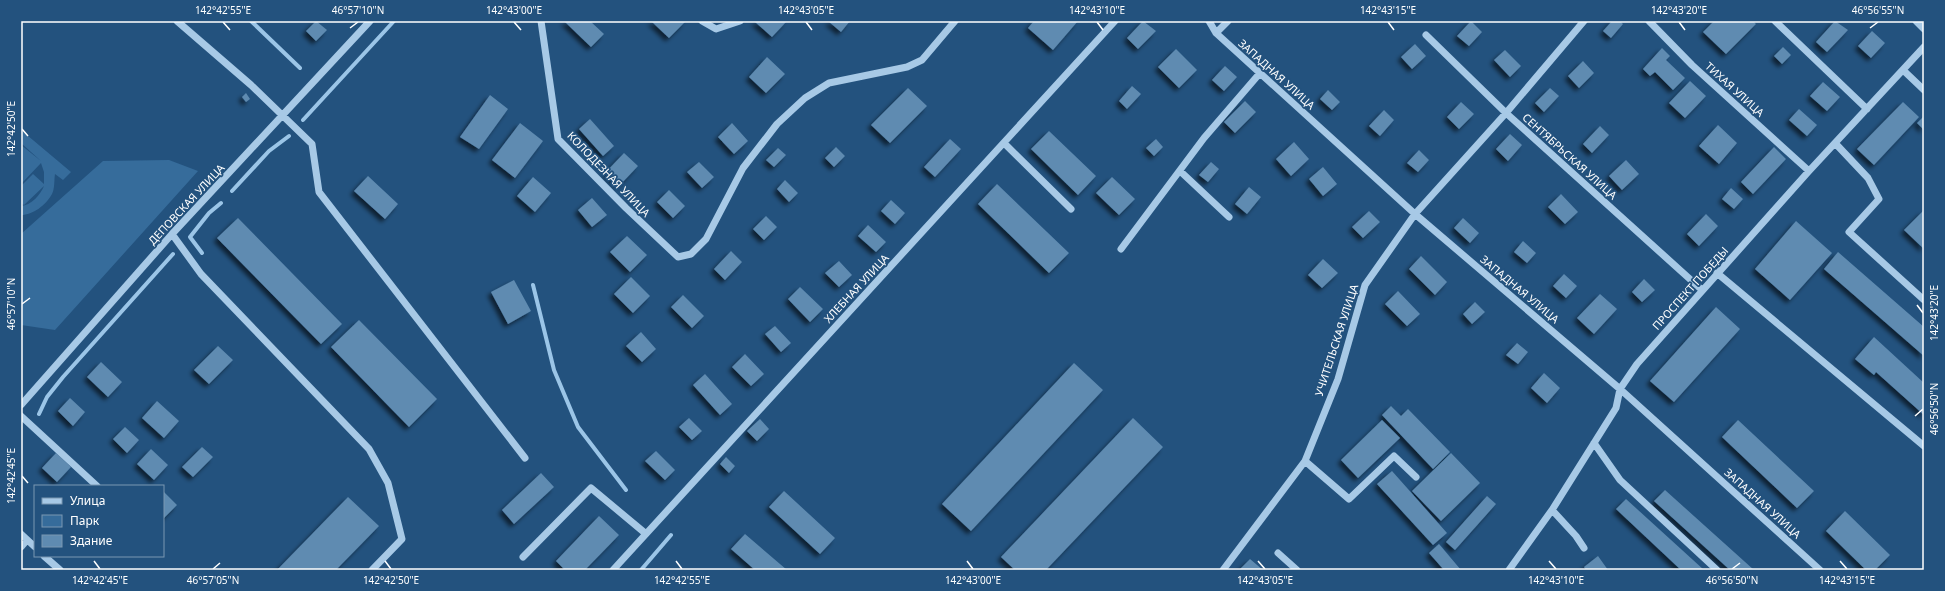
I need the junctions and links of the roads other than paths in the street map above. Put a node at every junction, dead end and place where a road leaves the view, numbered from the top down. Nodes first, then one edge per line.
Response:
1 (177, 21) edge
2 (370, 21) edge
3 (541, 21) edge
4 (702, 21) edge
5 (740, 21) edge
6 (955, 21) edge
7 (1116, 21) edge
8 (1209, 21) edge
9 (1228, 21) edge
10 (1584, 21) edge
11 (1649, 21) edge
12 (1775, 21) edge
13 (1916, 21) edge
14 (1924, 29) edge
15 (1216, 34) junction
16 (1426, 35) dead end
17 (1924, 47) edge
18 (1903, 70) junction
19 (1260, 73) junction
20 (1924, 90) edge
21 (1867, 109) junction
22 (1506, 113) junction
23 (283, 116) junction
24 (1004, 143) junction
25 (1835, 143) junction
26 (1180, 171) junction
27 (1809, 171) junction
28 (1071, 209) dead end
29 (1415, 214) junction
30 (1229, 217) dead end
31 (172, 234) junction
32 (1122, 249) dead end
33 (1717, 273) junction
34 (1702, 290) junction
35 (1924, 300) edge
36 (1620, 389) junction
37 (21, 405) edge
38 (21, 416) edge
39 (1594, 443) junction
40 (1924, 446) edge
41 (525, 458) dead end
42 (1305, 461) junction
43 (1416, 477) dead end
44 (96, 485) edge
45 (1552, 510) junction
46 (645, 533) junction
47 (21, 534) edge
48 (27, 540) junction
49 (34, 546) edge
50 (21, 547) edge
51 (1584, 548) dead end
52 (1278, 552) dead end
53 (45, 557) edge
54 (523, 557) dead end
55 (1511, 569) edge
56 (60, 570) edge
57 (372, 570) edge
58 (613, 570) edge
59 (1223, 570) edge
60 (1297, 570) edge
61 (1717, 570) edge
62 (1820, 570) edge

1 - 23 street
2 - 23 street, ДЕПОВСКАЯ УЛИЦА
3 - 6 street, КОЛОДЕЗНАЯ УЛИЦА
4 - 5 street
7 - 24 street, ХЛЕБНАЯ УЛИЦА
8 - 15 street, ЗАПАДНАЯ УЛИЦА
9 - 15 street
10 - 22 street, УЧИТЕЛЬСКАЯ УЛИЦА
11 - 27 street, ТИХАЯ УЛИЦА
12 - 21 street
13 - 14 street
15 - 19 street, ЗАПАДНАЯ УЛИЦА
16 - 22 street, СЕНТЯБРЬСКАЯ УЛИЦА
17 - 18 street, ПРОСПЕКТ ПОБЕДЫ
18 - 20 street
18 - 21 street, ПРОСПЕКТ ПОБЕДЫ
19 - 26 street
19 - 29 street, ЗАПАДНАЯ УЛИЦА
21 - 25 street, ПРОСПЕКТ ПОБЕДЫ
22 - 29 street, УЧИТЕЛЬСКАЯ УЛИЦА
22 - 34 street, СЕНТЯБРЬСКАЯ УЛИЦА
23 - 31 street, ДЕПОВСКАЯ УЛИЦА
23 - 41 street
24 - 28 street
24 - 46 street, ХЛЕБНАЯ УЛИЦА
25 - 27 street, ПРОСПЕКТ ПОБЕДЫ
25 - 35 street
26 - 30 street
26 - 32 street
27 - 33 street, ПРОСПЕКТ ПОБЕДЫ
29 - 36 street, ЗАПАДНАЯ УЛИЦА
29 - 42 street, УЧИТЕЛЬСКАЯ УЛИЦА
31 - 37 street, ДЕПОВСКАЯ УЛИЦА
31 - 57 street
33 - 34 street, ПРОСПЕКТ ПОБЕДЫ
33 - 40 street
34 - 36 street, ПРОСПЕКТ ПОБЕДЫ
36 - 39 street, ПРОСПЕКТ ПОБЕДЫ
36 - 62 street, ЗАПАДНАЯ УЛИЦА
38 - 44 street
39 - 45 street, ПРОСПЕКТ ПОБЕДЫ
39 - 61 street
42 - 43 street
42 - 59 street, УЧИТЕЛЬСКАЯ УЛИЦА
45 - 51 street
45 - 55 street, ПРОСПЕКТ ПОБЕДЫ
46 - 54 street
46 - 58 street, ХЛЕБНАЯ УЛИЦА
47 - 48 street
48 - 49 street
48 - 50 street
52 - 60 street
53 - 56 street

